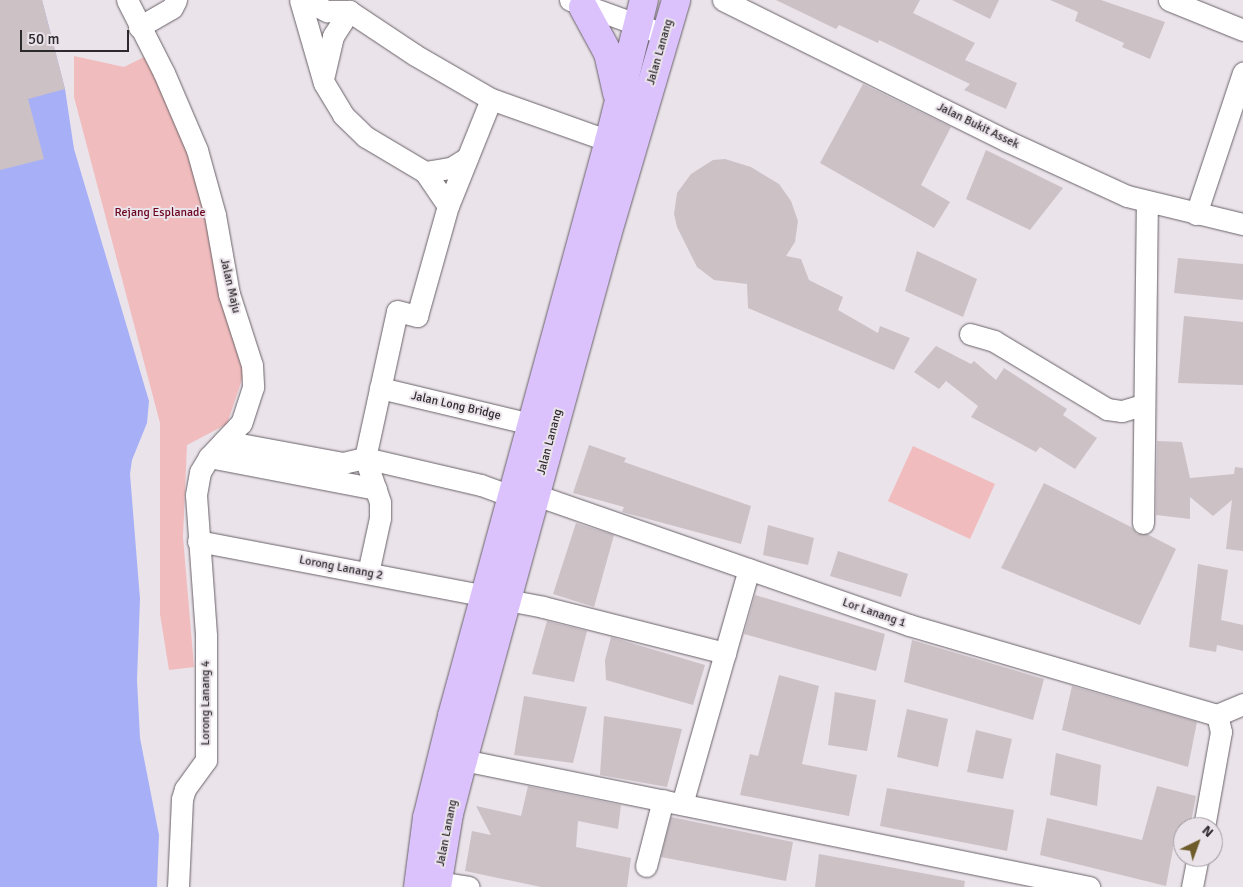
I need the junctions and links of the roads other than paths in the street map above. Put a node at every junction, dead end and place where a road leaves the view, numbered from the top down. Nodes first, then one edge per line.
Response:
1 (126, 0) edge
2 (176, 0) edge
3 (300, 0) edge
4 (305, 0) edge
5 (723, 0) edge
6 (1170, 0) edge
7 (576, 3) edge
8 (674, 4) edge
9 (643, 8) edge
10 (349, 11) junction
11 (139, 27) junction
12 (1243, 30) edge
13 (666, 35) junction
14 (1243, 73) edge
15 (324, 80) junction
16 (618, 97) junction
17 (491, 99) junction
18 (609, 141) junction
19 (467, 158) junction
20 (424, 172) junction
21 (1147, 203) junction
22 (448, 206) junction
23 (1196, 214) junction
24 (1243, 224) edge
25 (970, 334) dead end
26 (380, 388) junction
27 (1143, 405) junction
28 (531, 424) junction
29 (224, 441) junction
30 (209, 457) junction
31 (365, 458) junction
32 (376, 489) junction
33 (524, 495) junction
34 (1143, 523) dead end
35 (198, 542) junction
36 (749, 569) junction
37 (368, 573) junction
38 (496, 597) junction
39 (725, 653) junction
40 (1243, 704) edge
41 (1217, 715) junction
42 (463, 760) junction
43 (673, 802) junction
44 (1206, 817) edge
45 (646, 866) dead end
46 (1196, 867) edge
47 (431, 885) edge
48 (178, 887) edge
49 (469, 887) edge
50 (1089, 887) edge
51 (1192, 887) edge

1 - 11 street, Jalan Maju
2 - 11 street
3 - 15 street
4 - 10 street
5 - 21 street, Jalan Bukit Assek
6 - 12 street
7 - 9 street
7 - 16 main road
8 - 9 street
8 - 13 main road, Jalan Lanang
9 - 13 street
9 - 16 main road, Jalan Lanang
10 - 15 street
10 - 17 street
11 - 29 street, Jalan Maju
13 - 33 main road, Jalan Lanang
14 - 23 street
15 - 20 street
16 - 18 main road, Jalan Lanang
17 - 18 street
17 - 19 street
18 - 28 main road, Jalan Lanang
19 - 20 street
19 - 22 street
20 - 22 street
21 - 23 street, Jalan Bukit Assek
21 - 27 street
22 - 26 street
23 - 24 street, Jalan Bukit Assek
25 - 27 street
26 - 28 street, Jalan Long Bridge
26 - 31 street
27 - 34 street
28 - 33 main road, Jalan Lanang
29 - 30 street, Jalan Maju
29 - 31 street
30 - 32 street
30 - 35 street, Jalan Maju
31 - 32 street
31 - 33 street, Lor Lanang 1
32 - 37 street
33 - 36 street, Lor Lanang 1
33 - 38 main road, Jalan Lanang
35 - 37 street, Lorong Lanang 2
35 - 48 street, Lorong Lanang 4
36 - 39 street
36 - 41 street, Lor Lanang 1
37 - 38 street, Lorong Lanang 2
38 - 39 street, Lorong Lanang 2
38 - 42 main road, Jalan Lanang
38 - 47 main road, Jalan Lanang
39 - 43 street
40 - 41 street
41 - 44 street
42 - 43 street
42 - 47 main road, Jalan Lanang
43 - 45 street
43 - 50 street
46 - 51 street
47 - 49 street

